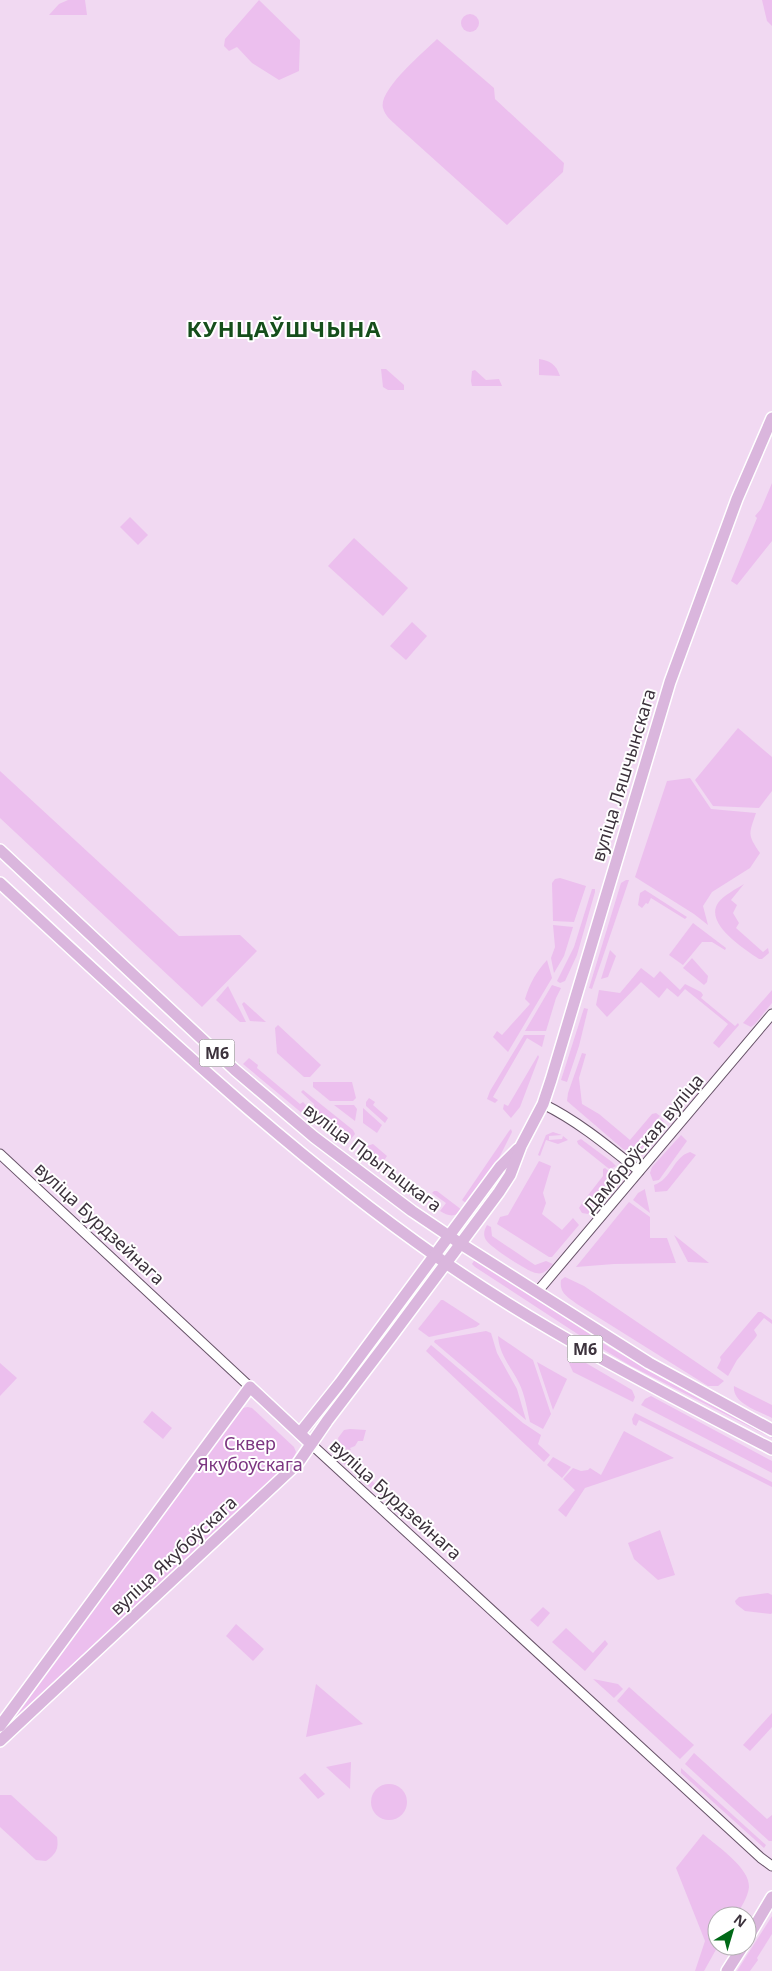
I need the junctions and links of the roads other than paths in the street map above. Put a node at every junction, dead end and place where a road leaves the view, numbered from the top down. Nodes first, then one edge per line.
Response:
1 (772, 418) edge
2 (0, 850) edge
3 (0, 883) edge
4 (772, 1014) edge
5 (543, 1104) junction
6 (521, 1146) junction
7 (0, 1154) edge
8 (639, 1171) junction
9 (450, 1236) junction
10 (461, 1244) junction
11 (436, 1256) junction
12 (447, 1263) junction
13 (538, 1292) junction
14 (250, 1387) junction
15 (772, 1430) edge
16 (300, 1433) junction
17 (311, 1444) junction
18 (772, 1449) edge
19 (0, 1726) edge
20 (0, 1741) edge
21 (772, 1866) edge
22 (772, 1897) edge
23 (757, 1922) edge
24 (736, 1956) edge
25 (728, 1971) edge

1 - 5 main road, вуліца Ляшчынскага
2 - 9 main road, вуліца Прытыцкага / М6
3 - 11 main road, М6
4 - 8 street, Дамброўская вуліца
5 - 6 main road, вуліца Ляшчынскага
5 - 8 street
6 - 9 main road, вуліца Ляшчынскага
6 - 10 main road, вуліца Ляшчынскага
7 - 14 street, вуліца Бурдзейнага
8 - 13 street, Дамброўская вуліца
9 - 10 main road, вуліца Прытыцкага / М6
9 - 11 main road, вуліца Ляшчынскага
10 - 12 main road, вуліца Ляшчынскага
10 - 13 main road, вуліца Прытыцкага / М6
11 - 12 main road, М6
11 - 16 main road
12 - 17 main road, вуліца Якубоўскага
12 - 18 main road, М6
13 - 15 main road, вуліца Прытыцкага / М6
14 - 16 main road, вуліца Бурдзейнага
14 - 19 main road, вуліца Якубоўскага
16 - 17 main road, вуліца Бурдзейнага
17 - 20 main road, вуліца Якубоўскага
17 - 21 street, вуліца Бурдзейнага
22 - 23 main road
24 - 25 main road

